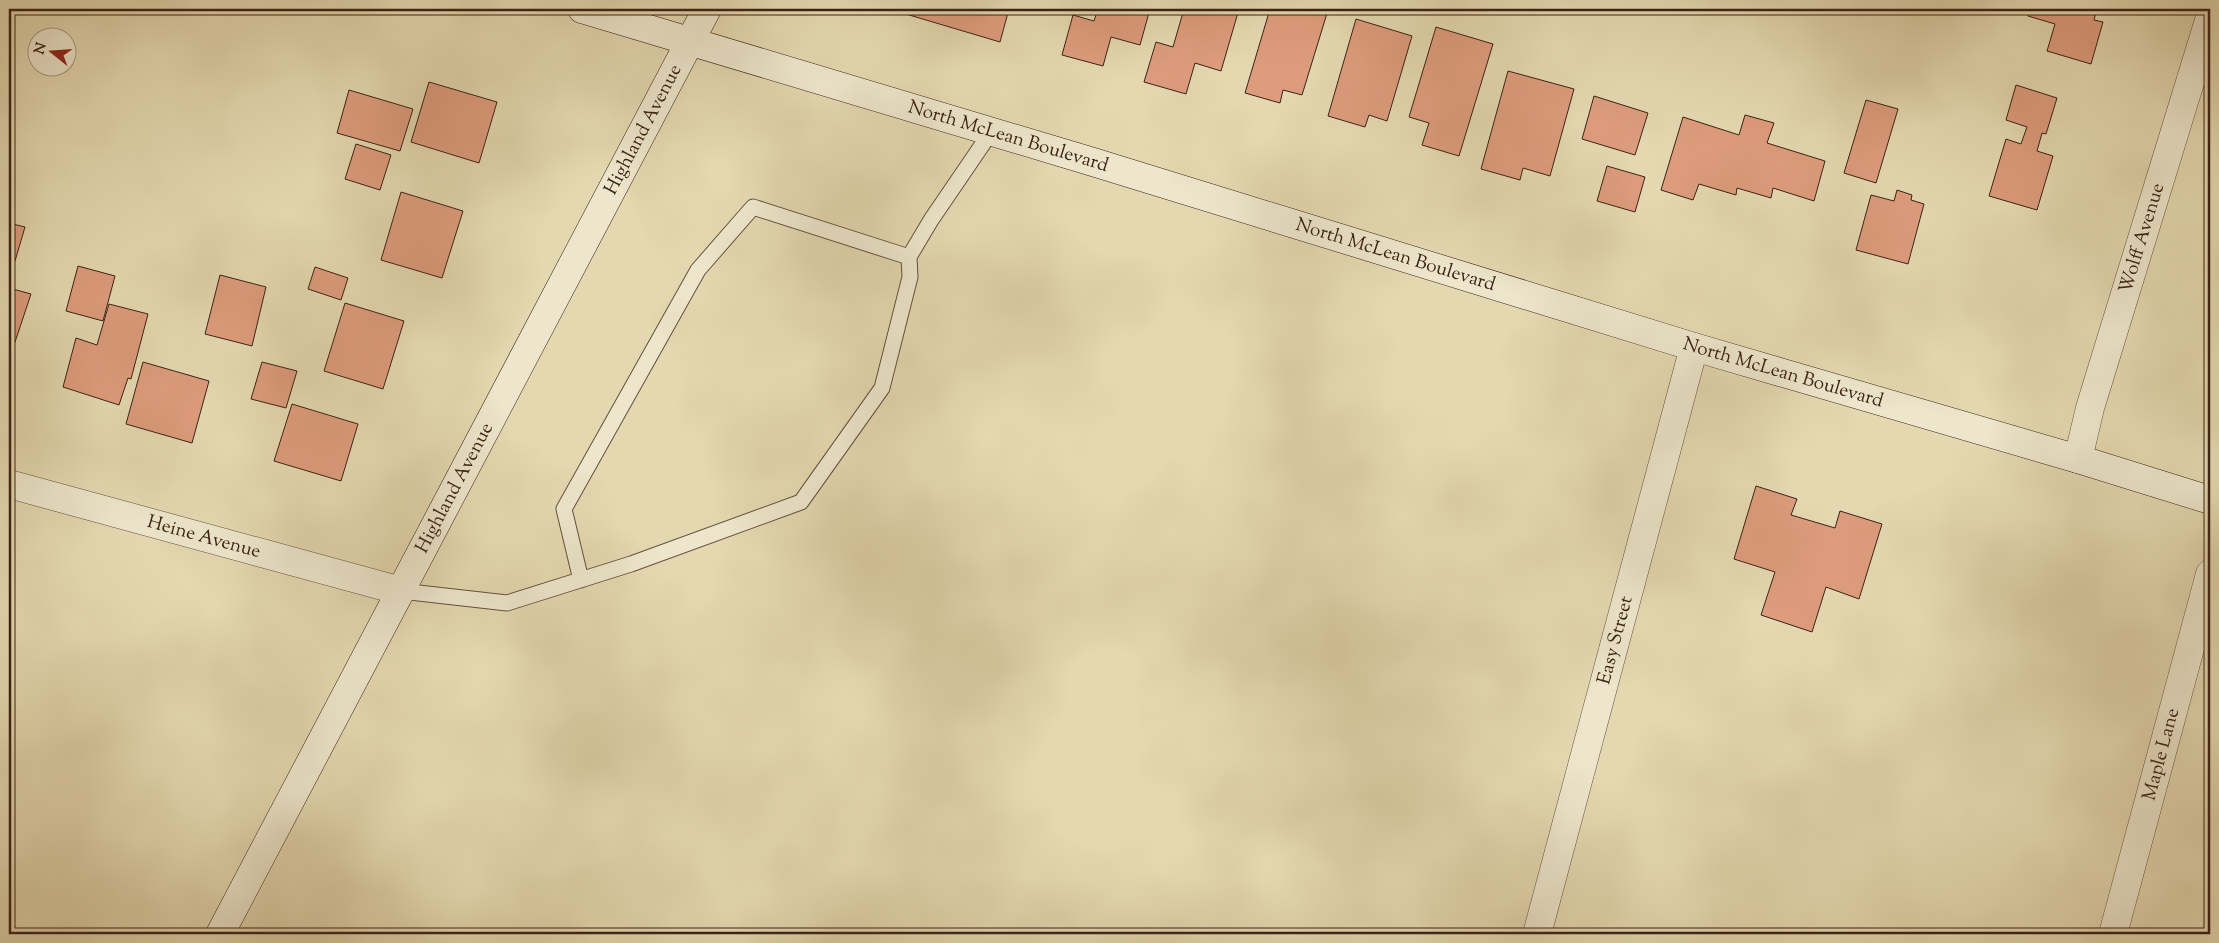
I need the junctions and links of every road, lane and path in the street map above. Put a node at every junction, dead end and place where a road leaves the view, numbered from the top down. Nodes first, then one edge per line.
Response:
1 (582, 9) edge
2 (707, 9) edge
3 (2210, 17) edge
4 (688, 42) junction
5 (991, 132) junction
6 (909, 257) junction
7 (1694, 348) junction
8 (2078, 459) junction
9 (9, 484) edge
10 (2210, 500) edge
11 (2210, 574) edge
12 (581, 580) junction
13 (401, 591) junction
14 (220, 934) edge
15 (1537, 934) edge
16 (2113, 934) edge

1 - 4 main road, North McLean Boulevard
2 - 4 main road, Highland Avenue
3 - 8 main road, Wolff Avenue
4 - 5 main road, North McLean Boulevard
4 - 13 main road, Highland Avenue
5 - 6 lane
5 - 7 main road, North McLean Boulevard
6 - 12 lane
6 - 12 lane
7 - 8 main road, North McLean Boulevard
7 - 15 main road, Easy Street
8 - 10 main road, North McLean Boulevard
9 - 13 main road, Heine Avenue
11 - 16 main road, Maple Lane
12 - 13 lane
13 - 14 main road, Highland Avenue

